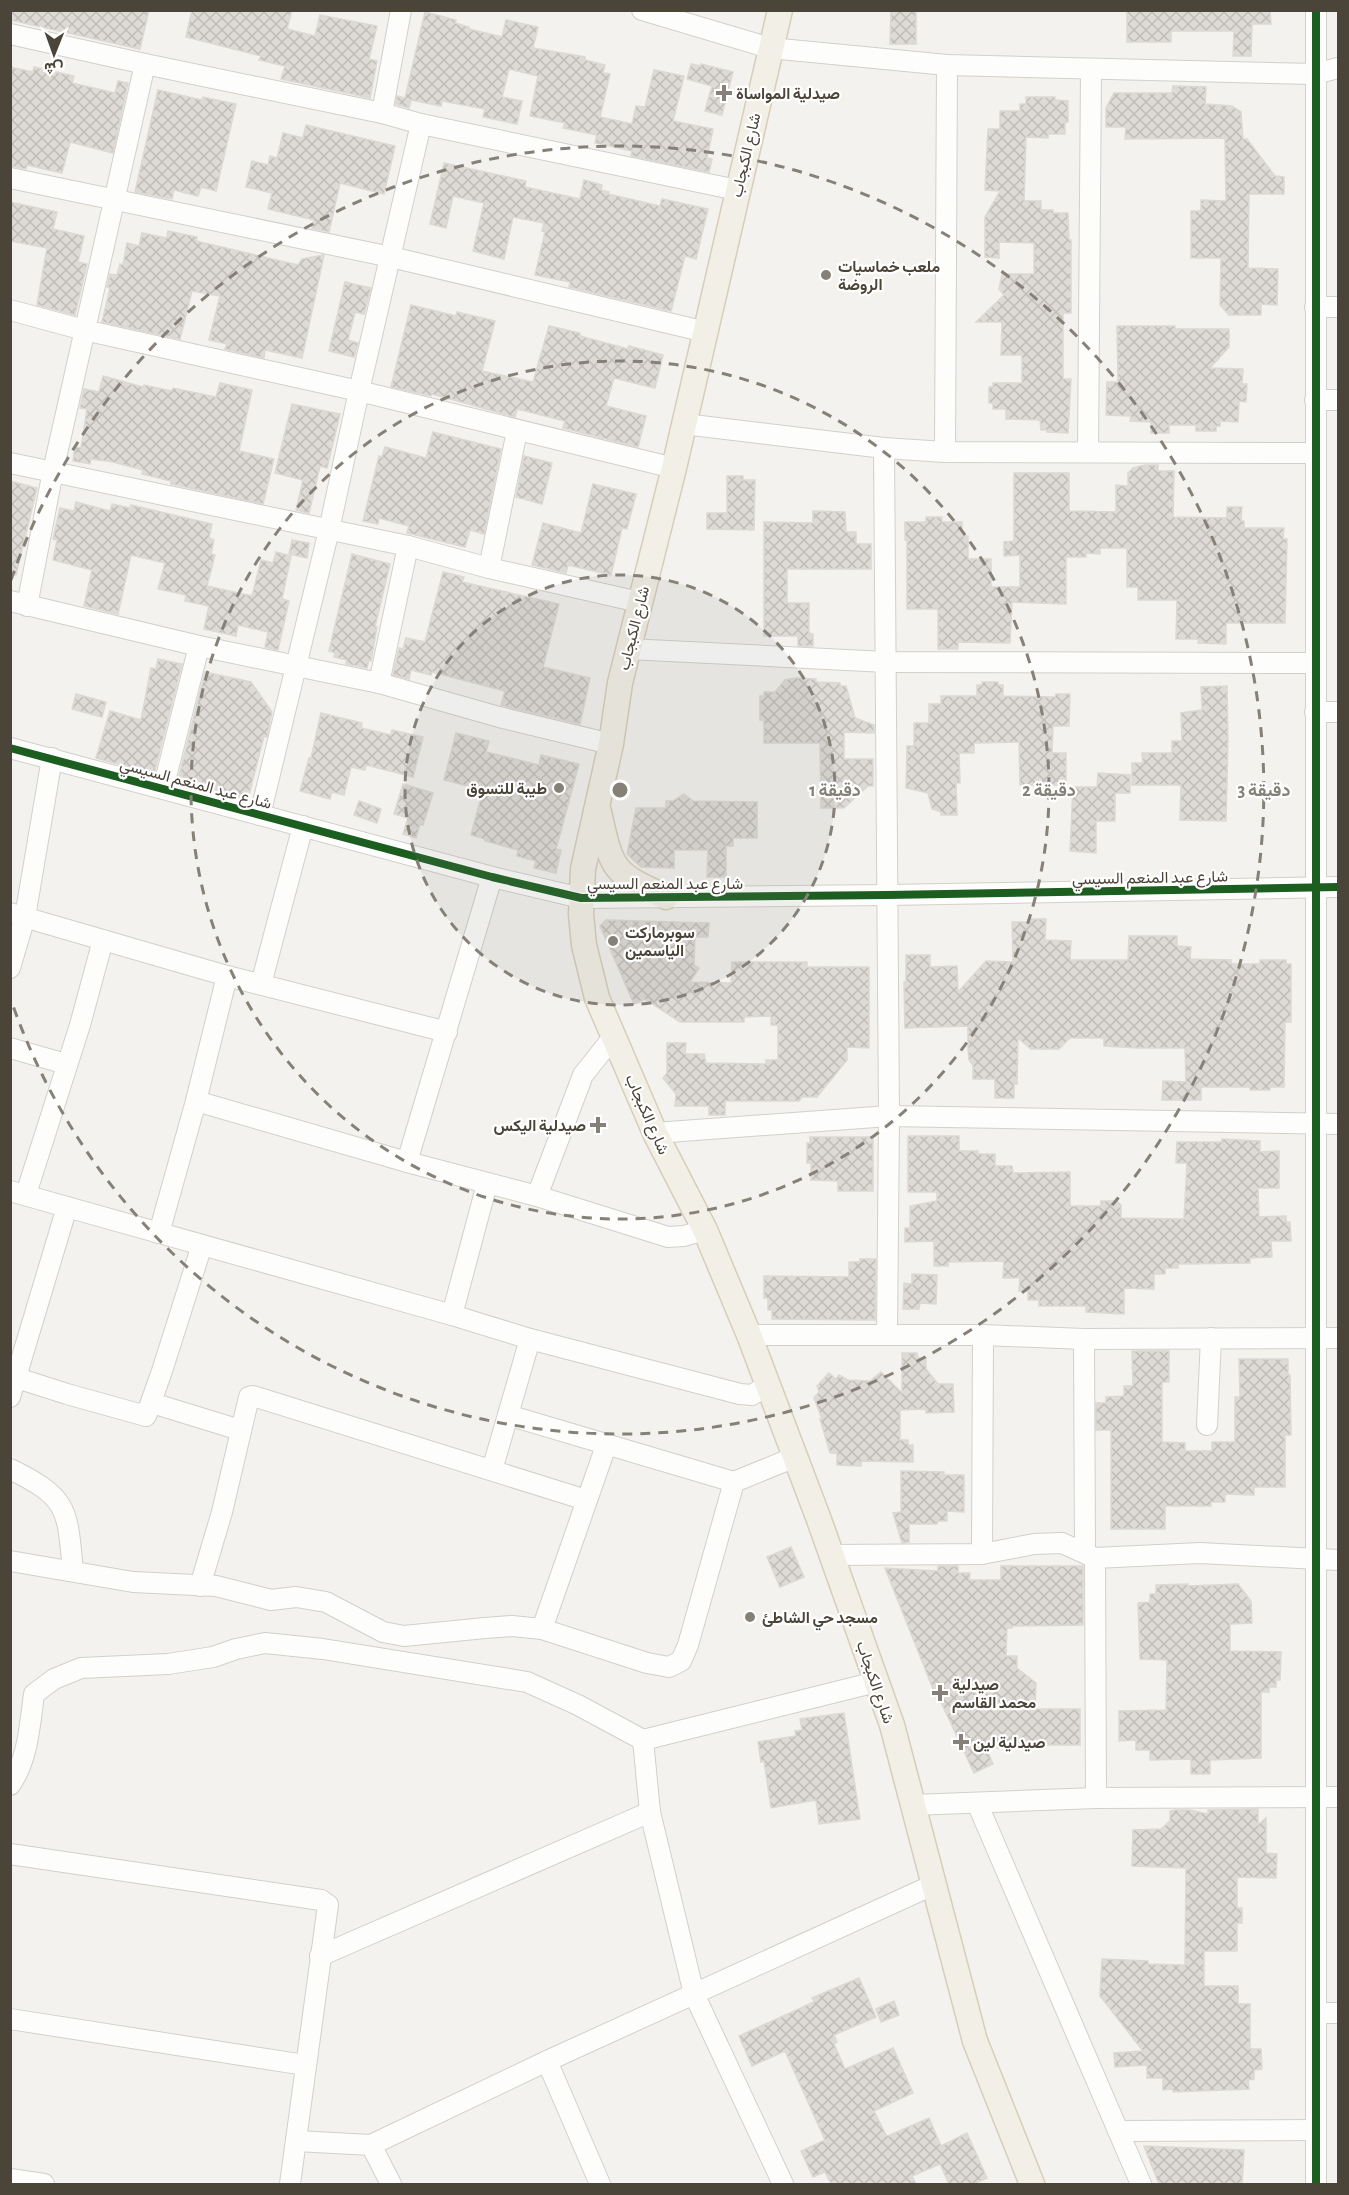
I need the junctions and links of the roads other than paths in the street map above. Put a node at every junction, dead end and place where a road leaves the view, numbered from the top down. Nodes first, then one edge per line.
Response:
1 (402, 10) edge
2 (642, 10) edge
3 (780, 10) edge
4 (1316, 10) edge
5 (10, 34) edge
6 (770, 48) junction
7 (145, 64) junction
8 (947, 65) junction
9 (1338, 68) edge
10 (1090, 70) junction
11 (1314, 74) junction
12 (382, 113) junction
13 (421, 124) junction
14 (10, 178) edge
15 (737, 190) junction
16 (115, 199) junction
17 (391, 256) junction
18 (1314, 307) junction
19 (1338, 308) edge
20 (10, 310) edge
21 (84, 330) junction
22 (706, 332) junction
23 (359, 391) junction
24 (1315, 400) junction
25 (1338, 400) edge
26 (684, 424) junction
27 (517, 431) junction
28 (884, 448) junction
29 (945, 452) junction
30 (1088, 452) junction
31 (1315, 453) junction
32 (10, 463) edge
33 (674, 468) junction
34 (53, 471) junction
35 (329, 530) junction
36 (408, 546) junction
37 (489, 568) junction
38 (639, 602) junction
39 (19, 603) edge
40 (199, 646) junction
41 (628, 649) junction
42 (886, 662) junction
43 (1315, 663) junction
44 (296, 666) junction
45 (380, 683) junction
46 (1315, 712) junction
47 (1338, 712) edge
48 (611, 744) junction
49 (10, 748) edge
50 (52, 758) junction
51 (163, 789) junction
52 (598, 805) junction
53 (260, 815) junction
54 (303, 826) junction
55 (492, 877) junction
56 (1315, 887) junction
57 (1338, 887) edge
58 (887, 895) junction
59 (666, 897) junction
60 (581, 898) junction
61 (18, 915) edge
62 (103, 940) junction
63 (10, 968) edge
64 (226, 976) junction
65 (261, 984) junction
66 (447, 1032) junction
67 (614, 1036) junction
68 (10, 1048) edge
69 (66, 1064) junction
70 (196, 1101) junction
71 (888, 1116) junction
72 (1315, 1125) junction
73 (1338, 1125) edge
74 (655, 1133) junction
75 (407, 1162) junction
76 (487, 1184) junction
77 (18, 1192) edge
78 (537, 1196) junction
79 (68, 1207) junction
80 (705, 1230) junction
81 (159, 1233) junction
82 (202, 1245) junction
83 (452, 1315) junction
84 (750, 1335) junction
85 (887, 1335) junction
86 (983, 1335) junction
87 (1211, 1338) junction
88 (1315, 1338) junction
89 (1338, 1338) edge
90 (530, 1339) junction
91 (1084, 1339) junction
92 (17, 1378) junction
93 (768, 1385) junction
94 (10, 1397) edge
95 (152, 1403) junction
96 (508, 1415) junction
97 (1207, 1425) dead end
98 (240, 1430) junction
99 (607, 1443) junction
100 (795, 1457) junction
101 (10, 1469) edge
102 (492, 1470) junction
103 (734, 1482) junction
104 (586, 1500) junction
105 (982, 1554) junction
106 (831, 1555) junction
107 (1090, 1556) junction
108 (1315, 1560) junction
109 (1338, 1560) edge
110 (10, 1562) edge
111 (74, 1571) junction
112 (200, 1586) junction
113 (542, 1629) junction
114 (876, 1682) junction
115 (643, 1740) junction
116 (10, 1785) edge
117 (1316, 1797) junction
118 (1338, 1797) edge
119 (1096, 1798) junction
120 (978, 1803) junction
121 (913, 1804) junction
122 (650, 1812) junction
123 (10, 1854) edge
124 (935, 1884) junction
125 (320, 1956) junction
126 (694, 1994) junction
127 (1316, 2013) junction
128 (1338, 2013) edge
129 (10, 2019) edge
130 (547, 2061) junction
131 (305, 2065) junction
132 (1316, 2130) junction
133 (1118, 2131) junction
134 (296, 2141) junction
135 (372, 2145) junction
136 (10, 2179) edge
137 (44, 2184) edge
138 (290, 2184) edge
139 (391, 2184) edge
140 (600, 2184) edge
141 (783, 2184) edge
142 (1032, 2184) edge
143 (1141, 2184) edge
144 (1316, 2184) edge

1 - 12 street
2 - 6 street
3 - 6 main road, شارع الكبجاب
4 - 11 street
5 - 7 street
6 - 8 street
6 - 15 main road, شارع الكبجاب
7 - 12 street
7 - 16 street
8 - 10 street
8 - 29 street
9 - 11 street
10 - 11 street
10 - 30 street
11 - 18 street
12 - 13 street
13 - 15 street
13 - 17 street
14 - 16 street
15 - 22 main road, شارع الكبجاب
16 - 17 street
16 - 21 street
17 - 22 street
17 - 23 street
18 - 19 street
18 - 24 street
20 - 21 street
21 - 23 street
21 - 34 street
22 - 26 main road, شارع الكبجاب
23 - 27 street
23 - 35 street
24 - 25 street
24 - 31 street
26 - 28 street
26 - 33 main road, شارع الكبجاب
27 - 33 street
27 - 37 street
28 - 29 street
28 - 42 street
29 - 30 street
30 - 31 street
31 - 43 street
32 - 34 street
33 - 38 main road, شارع الكبجاب
34 - 35 street
34 - 39 street
35 - 36 street
35 - 44 street
36 - 37 street
36 - 45 street
37 - 38 street
38 - 41 main road, شارع الكبجاب
39 - 40 street
40 - 44 street
40 - 51 street
41 - 42 street
41 - 48 main road, شارع الكبجاب
42 - 43 street
42 - 58 street
43 - 46 street
44 - 45 street
44 - 53 street
45 - 48 street
46 - 47 street
46 - 56 street
48 - 52 main road, شارع الكبجاب
49 - 50 street, شارع عبد المنعم السيسي
50 - 51 street, شارع عبد المنعم السيسي
50 - 61 street
51 - 53 street, شارع عبد المنعم السيسي
52 - 59 main road
52 - 60 main road, شارع الكبجاب
53 - 54 street, شارع عبد المنعم السيسي
54 - 55 street, شارع عبد المنعم السيسي
54 - 65 street
55 - 60 street, شارع عبد المنعم السيسي
55 - 66 street
56 - 57 street, شارع عبد المنعم السيسي
56 - 58 street, شارع عبد المنعم السيسي
56 - 72 street
58 - 59 street, شارع عبد المنعم السيسي
58 - 71 street
59 - 60 street, شارع عبد المنعم السيسي
60 - 67 main road, شارع الكبجاب
61 - 62 street
61 - 63 street
62 - 64 street
62 - 69 street
64 - 65 street
64 - 70 street
65 - 66 street
66 - 75 street
67 - 74 main road, شارع الكبجاب
67 - 78 street
68 - 69 street
69 - 77 street
70 - 75 street
70 - 81 street
71 - 72 street
71 - 74 street
71 - 85 street
72 - 73 street
72 - 88 street
74 - 80 main road, شارع الكبجاب
75 - 76 street
76 - 78 street
76 - 83 street
77 - 79 street
78 - 80 street
79 - 81 street
79 - 92 street
80 - 84 main road, شارع الكبجاب
81 - 82 street
82 - 83 street
82 - 95 street
83 - 90 street
84 - 85 street
84 - 93 main road, شارع الكبجاب
85 - 86 street
86 - 91 street
86 - 105 street
87 - 88 street
87 - 91 street
87 - 97 street
88 - 89 street
88 - 108 street
90 - 93 street
90 - 96 street
91 - 107 street
92 - 94 street
92 - 95 street
93 - 100 main road, شارع الكبجاب
95 - 98 street
96 - 99 street
96 - 102 street
98 - 102 street
98 - 112 street
99 - 103 street
99 - 104 street
100 - 103 street
100 - 106 main road, شارع الكبجاب
101 - 111 street
102 - 104 street
103 - 113 street
104 - 113 street
105 - 106 street
105 - 107 street
106 - 114 main road, شارع الكبجاب
107 - 108 street
107 - 119 street
108 - 109 street
108 - 117 street
110 - 111 street
111 - 112 street
112 - 113 street
114 - 115 street
114 - 121 main road, شارع الكبجاب
115 - 116 street
115 - 122 street
117 - 118 street
117 - 119 street
117 - 127 street
119 - 120 street
120 - 121 street
120 - 133 street
121 - 124 main road, شارع الكبجاب
122 - 125 street
122 - 126 street
123 - 125 street
124 - 126 street
124 - 142 main road, شارع الكبجاب
125 - 131 street
126 - 130 street
126 - 141 street
127 - 128 street
127 - 132 street
129 - 131 street
130 - 135 street
130 - 140 street
131 - 134 street
132 - 133 street
132 - 144 street
133 - 143 street
134 - 135 street
134 - 138 street
135 - 139 street
136 - 137 street

